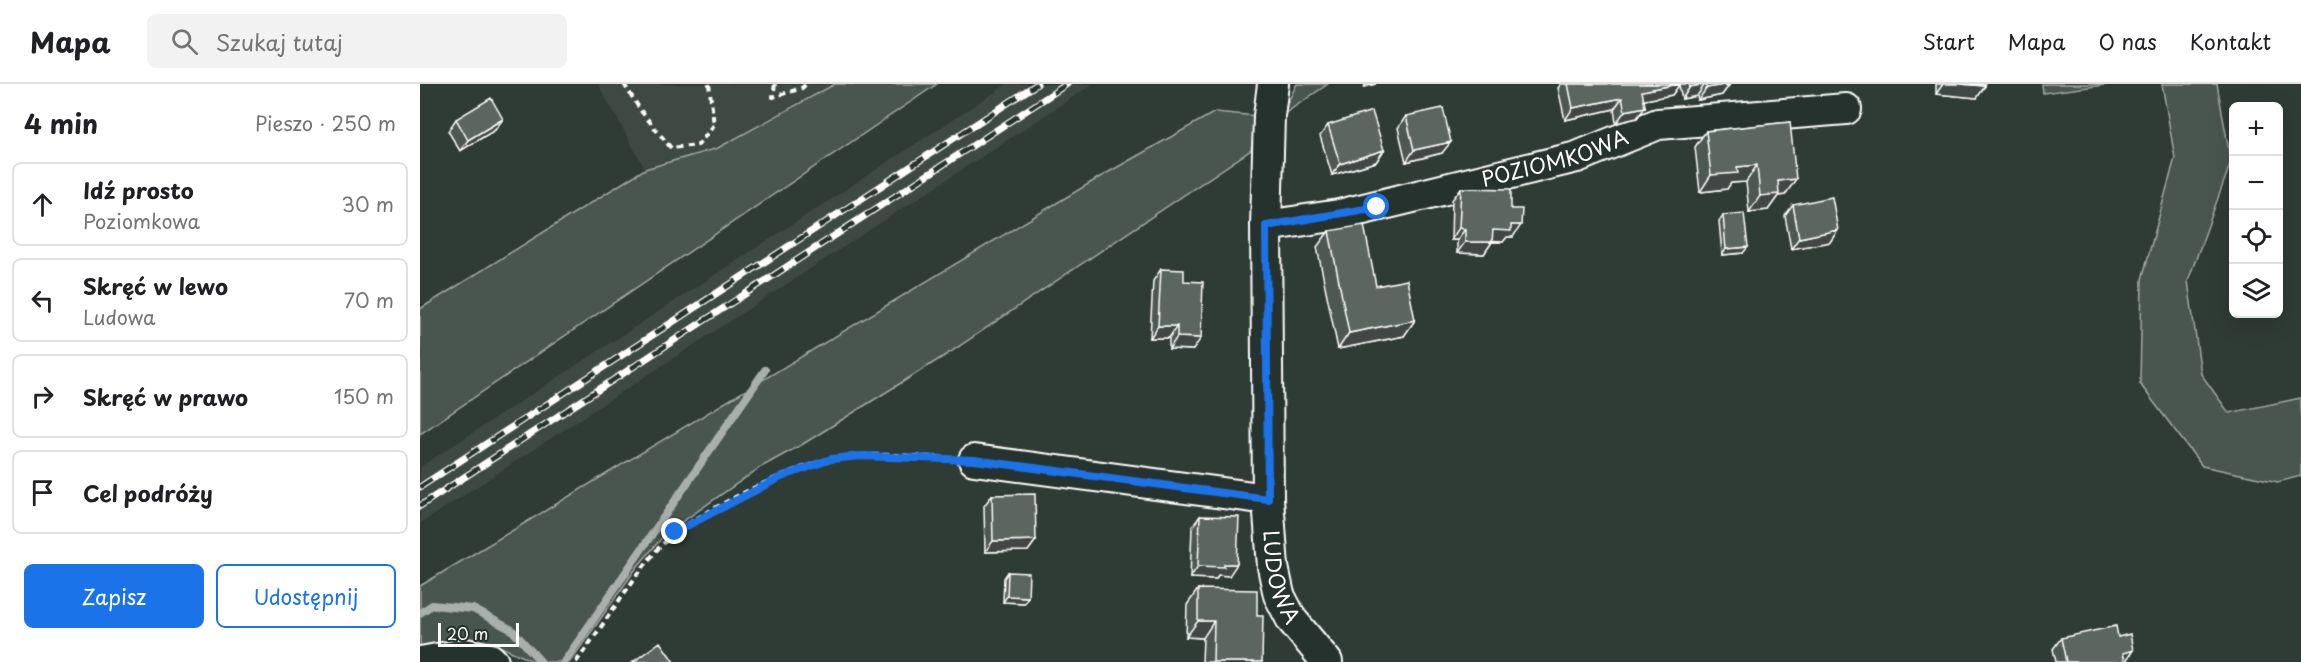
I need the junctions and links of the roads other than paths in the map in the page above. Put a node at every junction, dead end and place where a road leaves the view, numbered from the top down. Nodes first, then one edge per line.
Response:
1 (1273, 84) edge
2 (1846, 109) dead end
3 (1266, 226) junction
4 (974, 460) road end
5 (1268, 499) junction
6 (421, 662) edge
7 (493, 662) edge
8 (1327, 662) edge

1 - 3 street, LUDOWA
2 - 3 street, POZIOMKOWA
3 - 5 street, LUDOWA
4 - 5 street
5 - 8 street, LUDOWA
6 - 7 street

